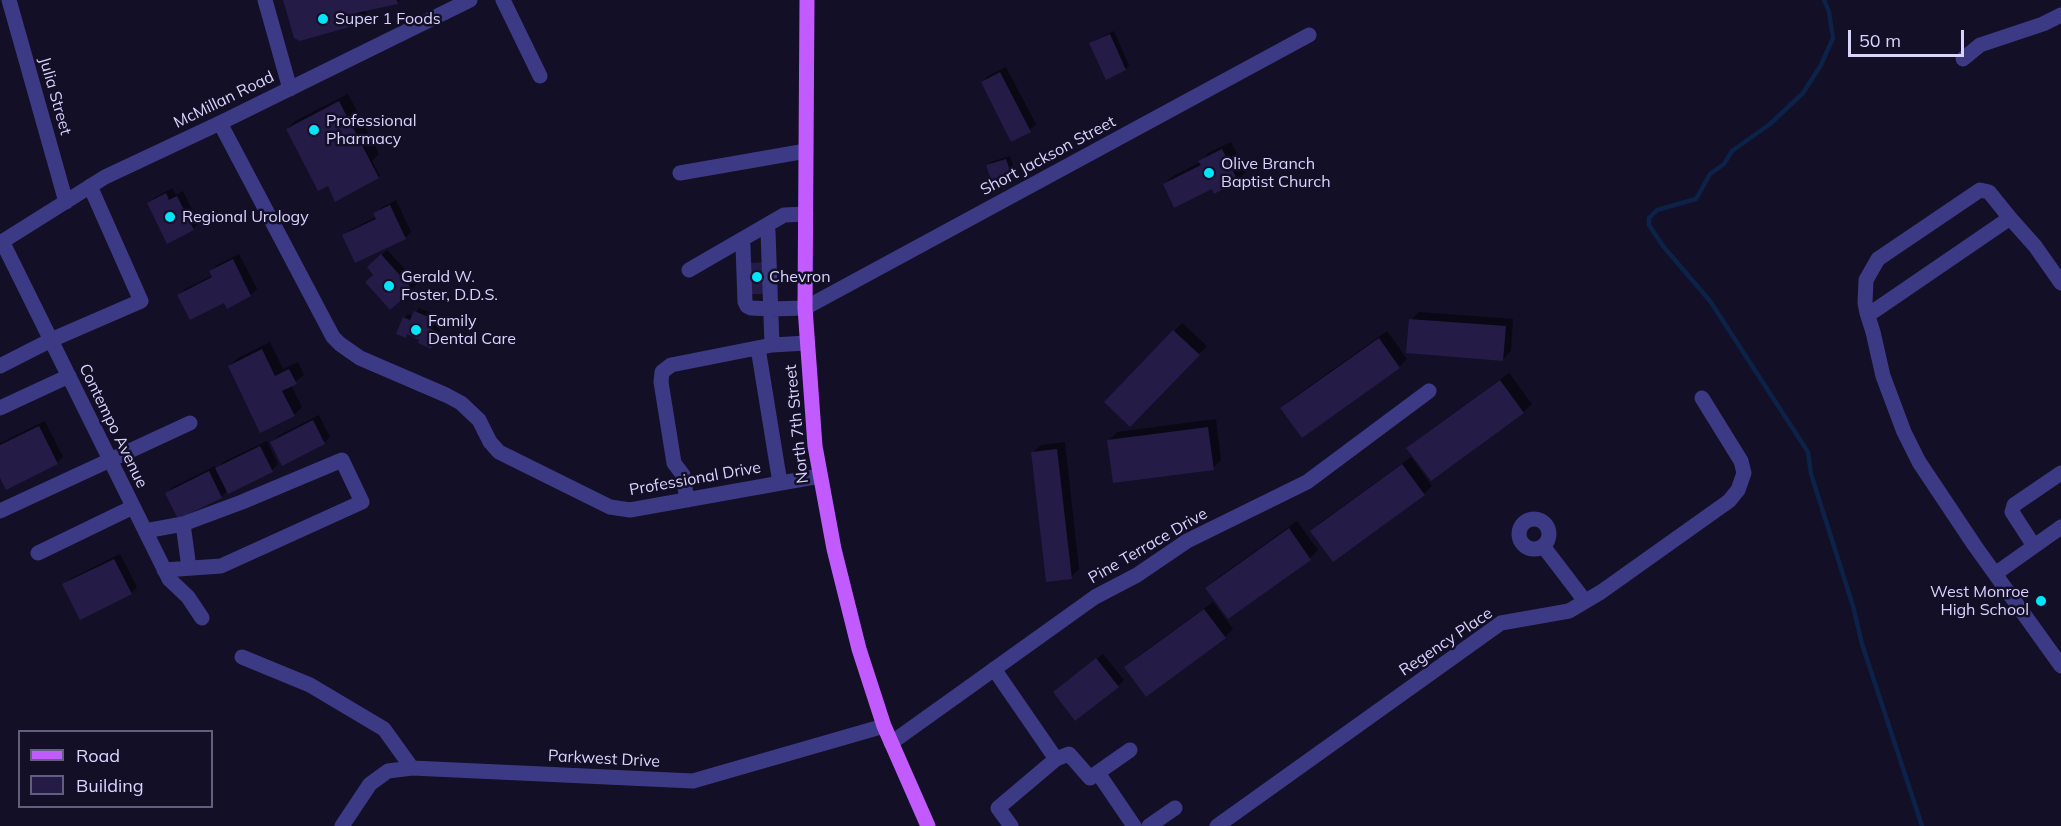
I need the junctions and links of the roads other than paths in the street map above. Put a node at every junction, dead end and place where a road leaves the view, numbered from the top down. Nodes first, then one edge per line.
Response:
1 (9, 0) edge
2 (265, 0) edge
3 (470, 0) edge
4 (503, 0) edge
5 (807, 0) edge
6 (2061, 15) edge
7 (1309, 35) dead end
8 (1963, 59) dead end
9 (540, 76) dead end
10 (290, 89) junction
11 (220, 123) junction
12 (806, 151) junction
13 (680, 172) dead end
14 (90, 186) junction
15 (66, 202) junction
16 (806, 214) junction
17 (2010, 218) junction
18 (764, 226) junction
19 (740, 241) junction
20 (1, 242) edge
21 (689, 270) dead end
22 (2061, 283) edge
23 (805, 308) junction
24 (771, 309) junction
25 (1867, 313) junction
26 (51, 340) junction
27 (807, 343) junction
28 (765, 347) junction
29 (0, 366) edge
30 (69, 376) junction
31 (1429, 391) dead end
32 (1702, 398) dead end
33 (0, 408) edge
34 (190, 423) dead end
35 (110, 459) junction
36 (2061, 473) edge
37 (820, 476) junction
38 (780, 483) junction
39 (687, 500) junction
40 (133, 507) junction
41 (0, 511) edge
42 (183, 524) junction
43 (2061, 527) edge
44 (145, 531) junction
45 (1544, 546) dead end
46 (2034, 546) junction
47 (38, 553) dead end
48 (189, 568) junction
49 (164, 570) junction
50 (1995, 574) junction
51 (1585, 601) junction
52 (202, 618) dead end
53 (242, 657) dead end
54 (2061, 666) edge
55 (994, 669) junction
56 (884, 726) junction
57 (891, 742) junction
58 (1130, 750) dead end
59 (1056, 759) junction
60 (412, 768) junction
61 (1098, 772) junction
62 (1175, 808) dead end
63 (342, 826) edge
64 (928, 826) edge
65 (1011, 826) edge
66 (1134, 826) edge
67 (1149, 826) edge
68 (1217, 826) edge

1 - 15 street, Julia Street
2 - 10 street
3 - 10 street, McMillan Road
4 - 9 street
5 - 12 main road, North 7th Street
6 - 8 street
7 - 23 street, Short Jackson Street
10 - 11 street, McMillan Road
11 - 14 street, McMillan Road
11 - 39 street, Professional Drive
12 - 13 street
12 - 16 main road, North 7th Street
14 - 15 street, McMillan Road
14 - 26 street
15 - 20 street, McMillan Road
16 - 18 street
16 - 23 main road, North 7th Street
17 - 22 street
17 - 25 street
17 - 25 street
18 - 19 street
18 - 24 street
19 - 21 street
19 - 24 street
20 - 26 street, Contempo Avenue
23 - 24 street
23 - 27 main road, North 7th Street
24 - 28 street
25 - 50 street
26 - 29 street
26 - 30 street, Contempo Avenue
27 - 28 street
27 - 37 main road, North 7th Street
28 - 38 street
28 - 39 street
30 - 33 street
30 - 35 street, Contempo Avenue
31 - 55 street, Pine Terrace Drive
32 - 51 street, Regency Place
34 - 35 street
35 - 40 street, Contempo Avenue
35 - 41 street
36 - 46 street
37 - 38 street, Professional Drive
37 - 56 main road, North 7th Street
38 - 39 street, Professional Drive
40 - 44 street, Contempo Avenue
40 - 47 street
42 - 44 street
42 - 48 street
42 - 48 street
43 - 46 street
44 - 49 street, Contempo Avenue
45 - 51 street
46 - 50 street
48 - 49 street
49 - 52 street, Contempo Avenue
50 - 54 street
51 - 68 street, Regency Place
53 - 60 street
55 - 57 street, Pine Terrace Drive
55 - 59 street
56 - 57 main road, North 7th Street
56 - 60 street, Parkwest Drive
57 - 64 main road, North 7th Street
58 - 61 street
59 - 61 street
59 - 65 street
60 - 63 street, Parkwest Drive
61 - 66 street
62 - 67 street

